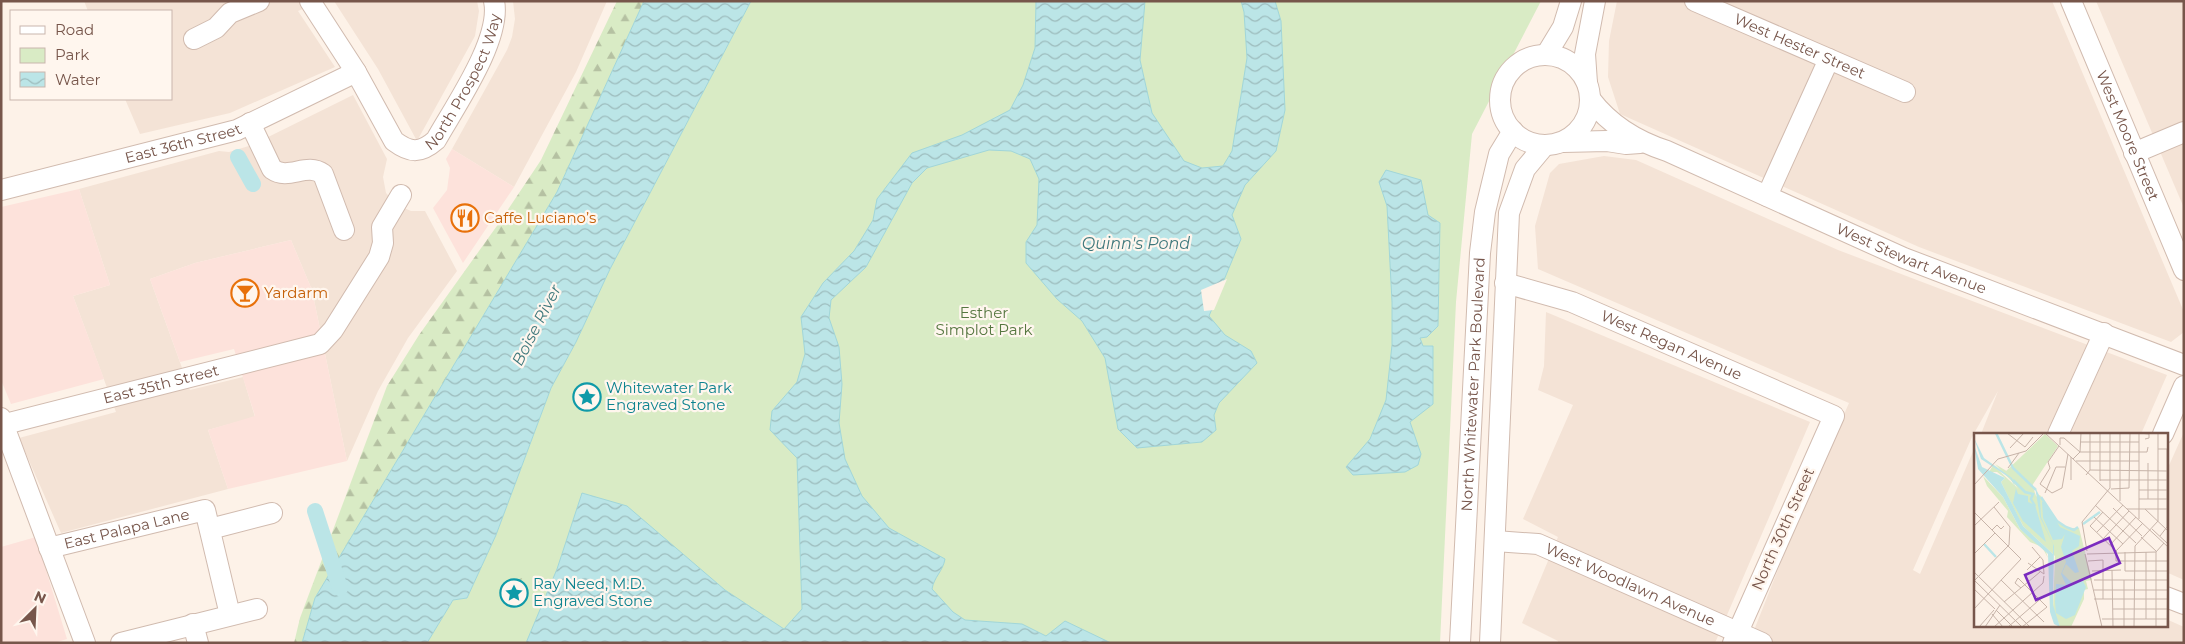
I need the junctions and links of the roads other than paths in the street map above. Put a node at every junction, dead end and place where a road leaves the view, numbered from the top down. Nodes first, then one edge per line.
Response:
1 (259, 1) edge
2 (310, 1) edge
3 (494, 1) edge
4 (1571, 1) edge
5 (1595, 1) edge
6 (1695, 1) edge
7 (2071, 1) edge
8 (194, 39) dead end
9 (1546, 55) junction
10 (1829, 59) junction
11 (356, 72) junction
12 (1589, 91) junction
13 (1905, 92) dead end
14 (250, 124) junction
15 (1514, 131) junction
16 (2184, 132) edge
17 (1554, 143) junction
18 (1643, 143) junction
19 (2134, 152) junction
20 (1, 190) edge
21 (401, 195) dead end
22 (1767, 196) junction
23 (344, 230) dead end
24 (2184, 270) edge
25 (1505, 283) junction
26 (2104, 333) junction
27 (2181, 361) edge
28 (2184, 386) edge
29 (1834, 416) joint
30 (2, 423) edge
31 (2058, 433) edge
32 (2163, 433) edge
33 (272, 513) dead end
34 (207, 519) junction
35 (1495, 541) junction
36 (50, 548) junction
37 (2168, 598) edge
38 (2184, 604) edge
39 (257, 609) dead end
40 (230, 615) junction
41 (196, 633) edge
42 (1735, 637) edge
43 (84, 643) edge
44 (121, 643) edge
45 (1460, 643) edge
46 (1490, 643) edge
47 (1762, 643) edge

1 - 8 street
2 - 11 street
3 - 11 street, North Prospect Way
4 - 9 street
5 - 12 street
6 - 10 street, West Hester Street
7 - 19 street, West Moore Street
9 - 12 street
9 - 15 street
10 - 13 street, West Hester Street
10 - 22 street
11 - 14 street, East 36th Street
12 - 17 street
12 - 18 street, West Stewart Avenue
14 - 20 street, East 36th Street
14 - 23 street
15 - 17 street
15 - 45 street, North Whitewater Park Boulevard
16 - 19 street
17 - 18 street, West Stewart Avenue
17 - 25 street, North Whitewater Park Boulevard
18 - 22 street, West Stewart Avenue
19 - 24 street, West Moore Street
21 - 30 street, East 35th Street
22 - 26 street, West Stewart Avenue
25 - 29 street, West Regan Avenue
25 - 35 street, North Whitewater Park Boulevard
26 - 27 street, West Stewart Avenue
26 - 31 street
28 - 32 street
29 - 42 street, North 30th Street
30 - 36 street
33 - 34 street, East Palapa Lane
34 - 36 street, East Palapa Lane
34 - 40 street
35 - 42 street, West Woodlawn Avenue
35 - 46 street, North Whitewater Park Boulevard
36 - 43 street
37 - 38 street
39 - 40 street
40 - 41 street
41 - 44 street
42 - 47 street, West Woodlawn Avenue

